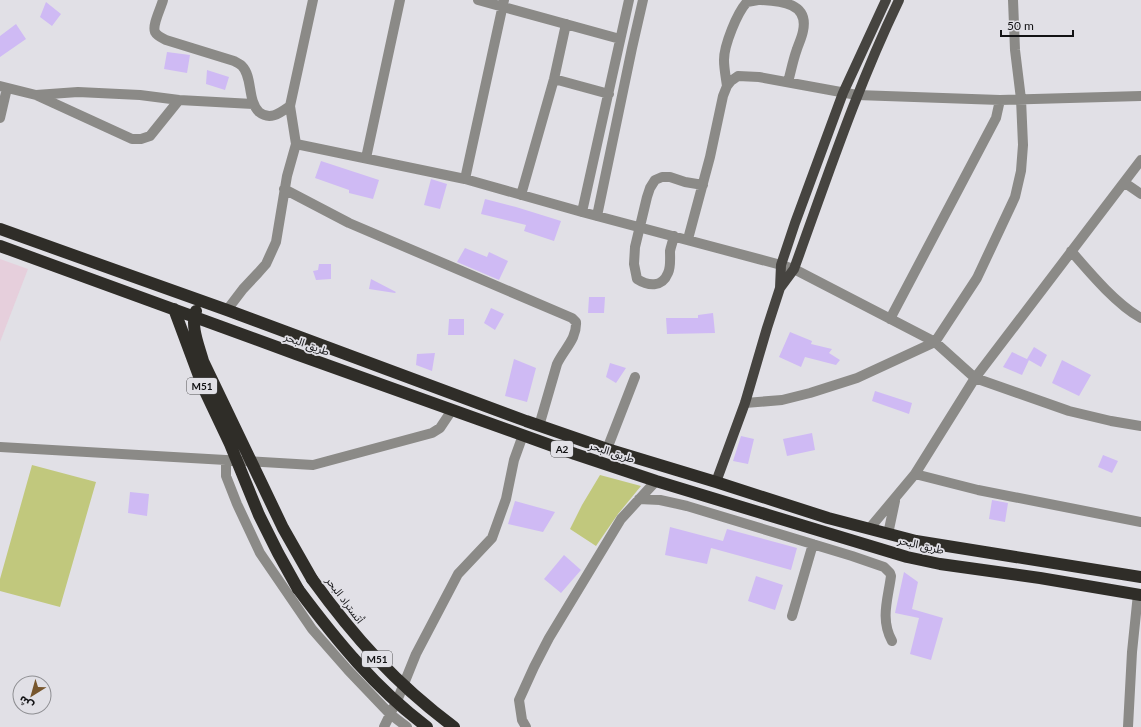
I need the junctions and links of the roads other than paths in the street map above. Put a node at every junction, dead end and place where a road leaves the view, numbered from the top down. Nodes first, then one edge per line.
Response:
1 (163, 0) edge
2 (313, 0) edge
3 (400, 0) edge
4 (478, 0) edge
5 (629, 0) edge
6 (643, 0) edge
7 (758, 0) edge
8 (761, 0) edge
9 (886, 0) edge
10 (899, 0) edge
11 (1012, 0) edge
12 (503, 3) edge
13 (566, 24) junction
14 (620, 39) junction
15 (554, 79) junction
16 (788, 82) junction
17 (727, 86) junction
18 (3, 87) edge
19 (843, 92) junction
20 (609, 94) junction
21 (36, 95) junction
22 (857, 95) junction
23 (1141, 96) edge
24 (1021, 99) junction
25 (179, 100) junction
26 (1000, 100) junction
27 (253, 104) junction
28 (290, 106) junction
29 (0, 118) edge
30 (296, 144) junction
31 (366, 158) junction
32 (1141, 160) edge
33 (465, 179) junction
34 (1124, 183) junction
35 (702, 185) junction
36 (284, 189) junction
37 (1141, 194) edge
38 (521, 195) junction
39 (582, 212) junction
40 (597, 216) junction
41 (641, 227) junction
42 (0, 229) edge
43 (674, 236) junction
44 (688, 239) junction
45 (0, 246) edge
46 (1071, 252) junction
47 (782, 264) junction
48 (794, 269) junction
49 (134, 277) junction
50 (780, 288) junction
51 (129, 294) junction
52 (200, 301) junction
53 (174, 309) junction
54 (227, 310) junction
55 (194, 316) junction
56 (1141, 318) edge
57 (890, 319) junction
58 (935, 342) junction
59 (635, 377) dead end
60 (975, 378) junction
61 (745, 403) junction
62 (452, 410) junction
63 (539, 426) junction
64 (1141, 426) edge
65 (523, 435) junction
66 (0, 447) edge
67 (607, 448) junction
68 (231, 460) junction
69 (251, 461) junction
70 (915, 474) junction
71 (656, 480) junction
72 (716, 482) junction
73 (693, 492) junction
74 (639, 499) junction
75 (896, 499) junction
76 (687, 506) junction
77 (1141, 522) edge
78 (869, 529) junction
79 (888, 534) junction
80 (813, 544) junction
81 (1141, 577) edge
82 (1139, 595) edge
83 (792, 616) dead end
84 (892, 640) dead end
85 (390, 714) junction
86 (384, 727) edge
87 (407, 727) edge
88 (427, 727) edge
89 (454, 727) edge
90 (526, 727) edge
91 (1128, 727) edge

1 - 27 street
2 - 28 street
3 - 31 street
4 - 12 street
5 - 14 street
6 - 40 street
7 - 17 street
8 - 16 street
9 - 19 main road
10 - 22 main road
11 - 24 street
12 - 13 street
12 - 33 street
13 - 14 street
13 - 15 street
14 - 20 street
15 - 20 street
15 - 38 street
16 - 17 street
16 - 19 street
17 - 35 street
18 - 21 street
18 - 29 street
19 - 22 street
19 - 47 main road
20 - 39 street
21 - 25 street
21 - 25 street
22 - 26 street
22 - 48 main road
23 - 24 street
24 - 26 street
24 - 58 street
25 - 27 street
26 - 57 street
27 - 28 street
28 - 30 street
30 - 31 street
30 - 36 street
31 - 33 street
32 - 34 street
33 - 38 street
34 - 37 street
34 - 46 street
35 - 41 street
35 - 44 street
36 - 54 street
36 - 63 street
38 - 39 street
39 - 40 street
40 - 41 street
41 - 43 street
41 - 43 street
42 - 49 highway, طريق البحر / A2
43 - 44 street
44 - 47 street
45 - 51 highway, طريق البحر / A2
46 - 56 street
46 - 60 street
47 - 48 street
47 - 50 main road
48 - 50 main road
48 - 57 street
49 - 51 highway
49 - 52 highway, طريق البحر / A2
50 - 61 main road
51 - 53 highway, طريق البحر / A2
52 - 54 highway, طريق البحر / A2
52 - 55 highway
53 - 55 highway, طريق البحر / A2
53 - 68 highway, M51
54 - 63 highway, طريق البحر / A2
55 - 62 highway, طريق البحر / A2
55 - 69 highway, أتستراد البحر
57 - 58 street
58 - 60 street
58 - 61 street
59 - 67 street
60 - 64 street
60 - 70 street
61 - 72 main road
62 - 65 highway, طريق البحر / A2
62 - 69 street
63 - 67 highway, طريق البحر / A2
65 - 71 highway, طريق البحر / A2
65 - 85 street
66 - 68 street
67 - 72 highway, طريق البحر / A2
68 - 69 street
68 - 85 street
68 - 88 highway, M51, bridge
69 - 89 highway, أتستراد البحر / M51, bridge
70 - 75 street
70 - 77 street
71 - 73 highway, طريق البحر / A2
71 - 74 street
72 - 78 highway, طريق البحر / A2
73 - 76 street
73 - 82 highway, طريق البحر / A2
74 - 76 street
74 - 90 street
75 - 78 street
75 - 79 street
76 - 80 street
78 - 79 highway, طريق البحر / A2
79 - 81 highway, طريق البحر / A2
80 - 83 street
80 - 84 street
82 - 91 street
85 - 86 street
85 - 87 street

